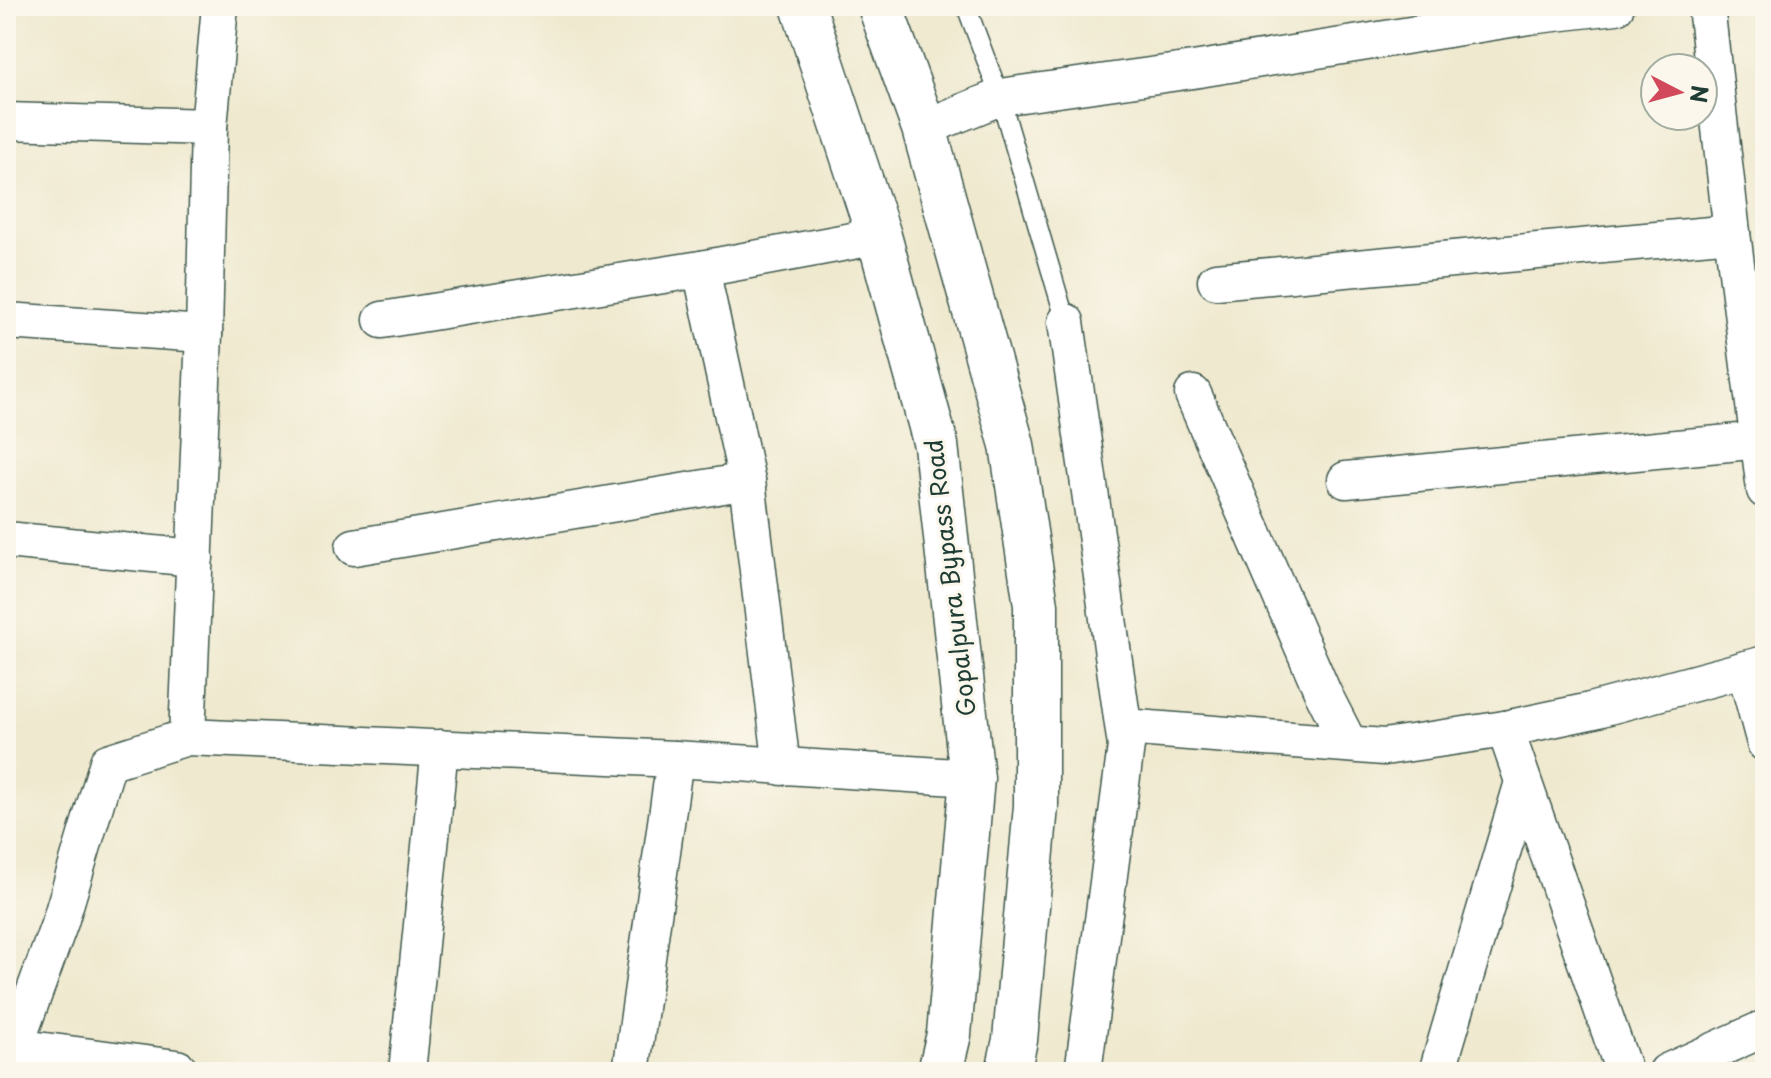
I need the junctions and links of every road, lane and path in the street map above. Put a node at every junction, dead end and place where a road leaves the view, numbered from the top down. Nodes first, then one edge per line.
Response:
1 (220, 6) edge
2 (803, 6) edge
3 (880, 6) edge
4 (966, 6) edge
5 (1616, 6) edge
6 (1706, 6) edge
7 (1528, 11) edge
8 (1000, 97) junction
9 (6, 121) edge
10 (209, 127) junction
11 (924, 128) junction
12 (1732, 233) junction
13 (879, 236) junction
14 (701, 269) junction
15 (1216, 281) dead end
16 (382, 320) dead end
17 (6, 321) edge
18 (1066, 322) joint
19 (204, 334) junction
20 (1193, 394) dead end
21 (1760, 440) junction
22 (1346, 480) dead end
23 (747, 481) junction
24 (1765, 490) edge
25 (6, 540) edge
26 (354, 547) dead end
27 (195, 558) junction
28 (1755, 666) edge
29 (1124, 727) junction
30 (1505, 729) junction
31 (187, 737) junction
32 (1765, 743) edge
33 (1349, 744) junction
34 (440, 748) junction
35 (675, 759) junction
36 (782, 767) junction
37 (972, 778) junction
38 (1523, 782) junction
39 (1765, 1028) edge
40 (10, 1051) edge
41 (176, 1072) edge
42 (407, 1072) edge
43 (631, 1072) edge
44 (940, 1072) edge
45 (1008, 1072) edge
46 (1083, 1072) edge
47 (1437, 1072) edge
48 (1624, 1072) edge
49 (1667, 1072) edge

1 - 10 street
2 - 13 street, Gopalpura Bypass Road
3 - 11 street
4 - 8 lane
5 - 7 street
6 - 12 street
7 - 8 street
8 - 11 street
8 - 18 lane
9 - 10 street
10 - 19 street
11 - 45 street
12 - 15 street
12 - 21 street
13 - 14 street
13 - 37 street, Gopalpura Bypass Road
14 - 16 street
14 - 23 street
17 - 19 street
18 - 29 street
19 - 27 street
20 - 33 street
21 - 22 street
21 - 24 street
23 - 26 street
23 - 36 street
25 - 27 street
27 - 31 street
28 - 30 street
28 - 32 street
29 - 33 street
29 - 46 street
30 - 33 street
30 - 38 street
31 - 34 street
31 - 40 street
34 - 35 street
34 - 42 street
35 - 36 street
35 - 43 street
36 - 37 street
37 - 44 street, Gopalpura Bypass Road
38 - 47 street
38 - 48 street
39 - 49 street
40 - 41 street

